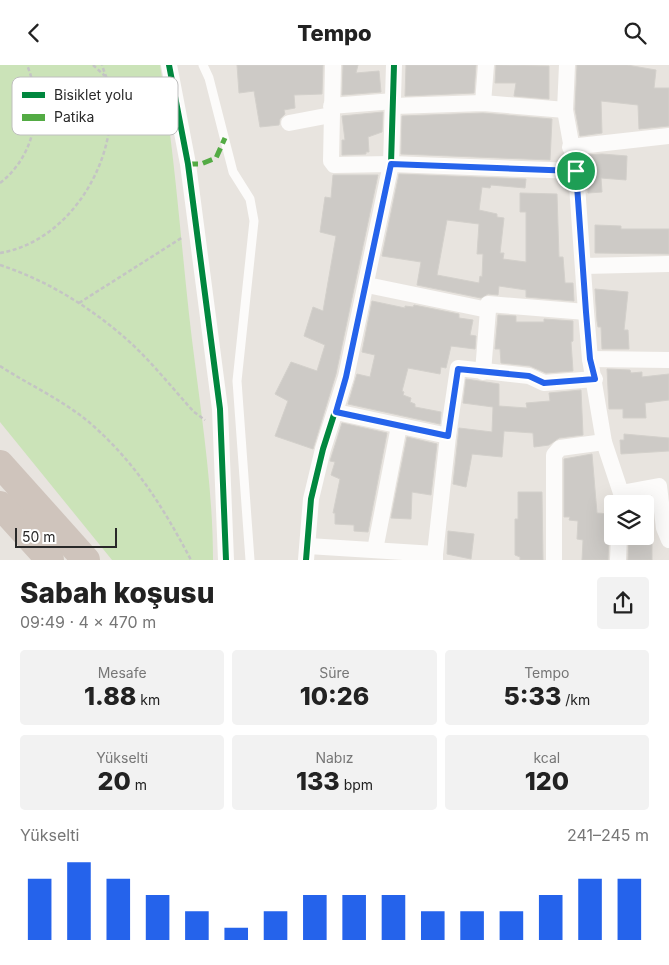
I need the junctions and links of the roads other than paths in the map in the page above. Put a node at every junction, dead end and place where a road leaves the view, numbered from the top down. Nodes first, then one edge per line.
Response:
1 (204, 65) edge
2 (332, 65) edge
3 (394, 65) edge
4 (486, 65) edge
5 (567, 65) edge
6 (394, 103) junction
7 (483, 103) junction
8 (178, 109) edge
9 (331, 110) junction
10 (565, 110) junction
11 (289, 123) dead end
12 (669, 136) edge
13 (570, 147) junction
14 (391, 164) junction
15 (576, 171) junction
16 (669, 264) edge
17 (584, 266) junction
18 (367, 285) junction
19 (488, 310) junction
20 (586, 312) junction
21 (590, 359) junction
22 (669, 361) edge
23 (483, 372) junction
24 (595, 379) junction
25 (336, 412) junction
26 (399, 426) junction
27 (448, 436) junction
28 (604, 442) junction
29 (0, 464) edge
30 (664, 486) edge
31 (620, 495) edge
32 (632, 495) edge
33 (0, 505) edge
34 (669, 541) edge
35 (619, 545) edge
36 (375, 550) junction
37 (307, 553) edge
38 (435, 557) edge
39 (50, 560) edge
40 (86, 560) edge
41 (226, 560) edge
42 (250, 560) edge
43 (554, 560) edge
44 (618, 560) edge

1 - 42 lane
2 - 9 street
3 - 6 street
4 - 7 street
5 - 10 street
6 - 7 street
6 - 9 street
6 - 14 street
7 - 10 street
8 - 41 street
9 - 11 street
9 - 14 street
10 - 13 street
12 - 13 street
13 - 15 street
14 - 15 street
14 - 18 street
15 - 17 street
16 - 17 street
17 - 20 street
18 - 19 street
18 - 25 street
19 - 20 street
19 - 23 street
20 - 21 street
21 - 22 street
21 - 24 street
23 - 24 street
23 - 27 street
24 - 28 street
25 - 26 street
25 - 37 street
26 - 27 street
26 - 36 street
27 - 38 street
28 - 31 street
28 - 43 street
29 - 40 highway
30 - 32 street
30 - 34 street
33 - 39 highway
35 - 44 street
36 - 37 street
36 - 38 street

